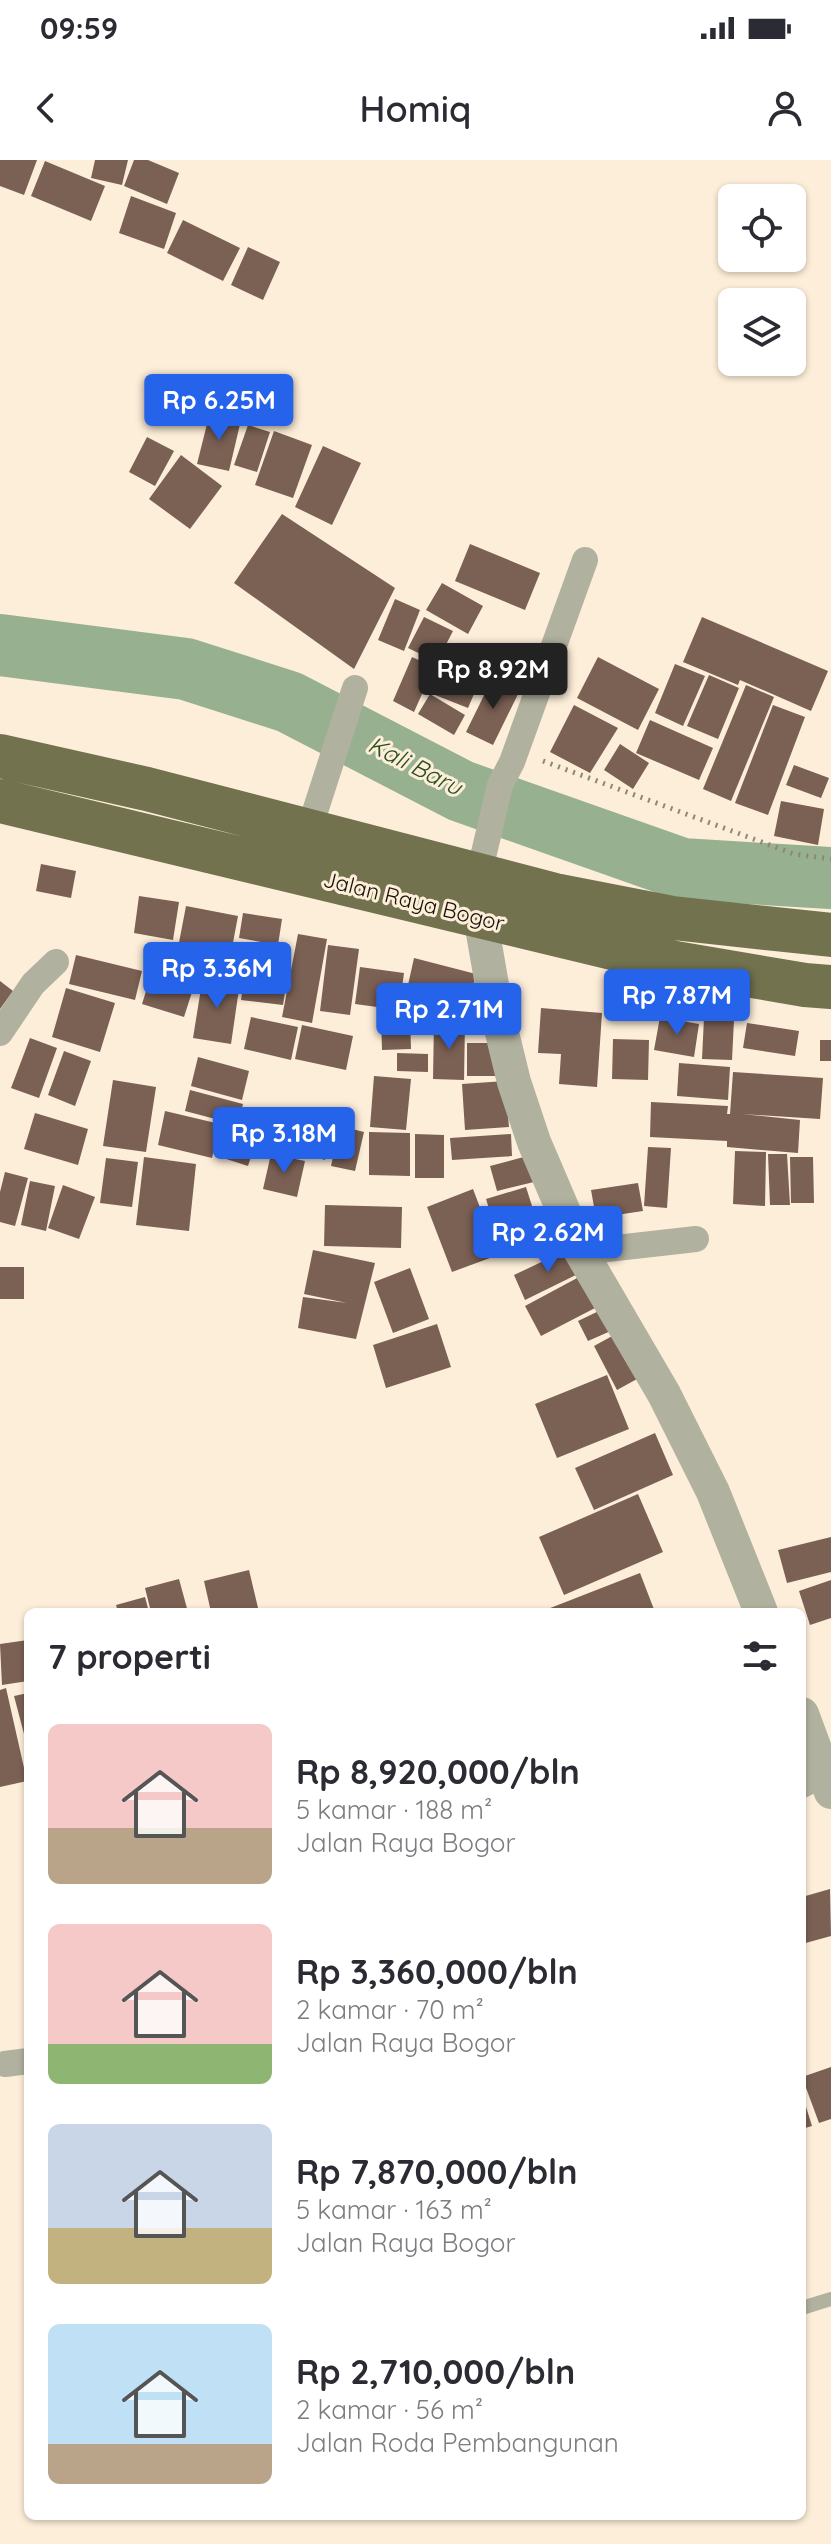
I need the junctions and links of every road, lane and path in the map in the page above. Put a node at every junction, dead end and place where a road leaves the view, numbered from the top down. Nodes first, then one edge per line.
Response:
1 (585, 560) dead end
2 (355, 688) dead end
3 (516, 751) junction
4 (0, 756) edge
5 (0, 801) edge
6 (315, 813) junction
7 (831, 859) edge
8 (482, 877) junction
9 (831, 935) edge
10 (56, 962) dead end
11 (831, 987) edge
12 (0, 1033) edge
13 (696, 1239) dead end
14 (581, 1252) junction
15 (759, 1608) edge
16 (806, 1730) edge
17 (819, 1784) edge
18 (831, 2299) edge
19 (806, 2307) edge

1 - 3 street
2 - 6 street
3 - 7 path
3 - 8 street
4 - 6 highway, Jalan Raya Bogor
5 - 8 highway, Jalan Raya Bogor
6 - 8 highway, Jalan Raya Bogor
8 - 9 highway, Jalan Raya Bogor
8 - 11 highway, Jalan Raya Bogor
8 - 14 street
10 - 12 street
13 - 14 street
14 - 15 street
16 - 17 street
18 - 19 lane

